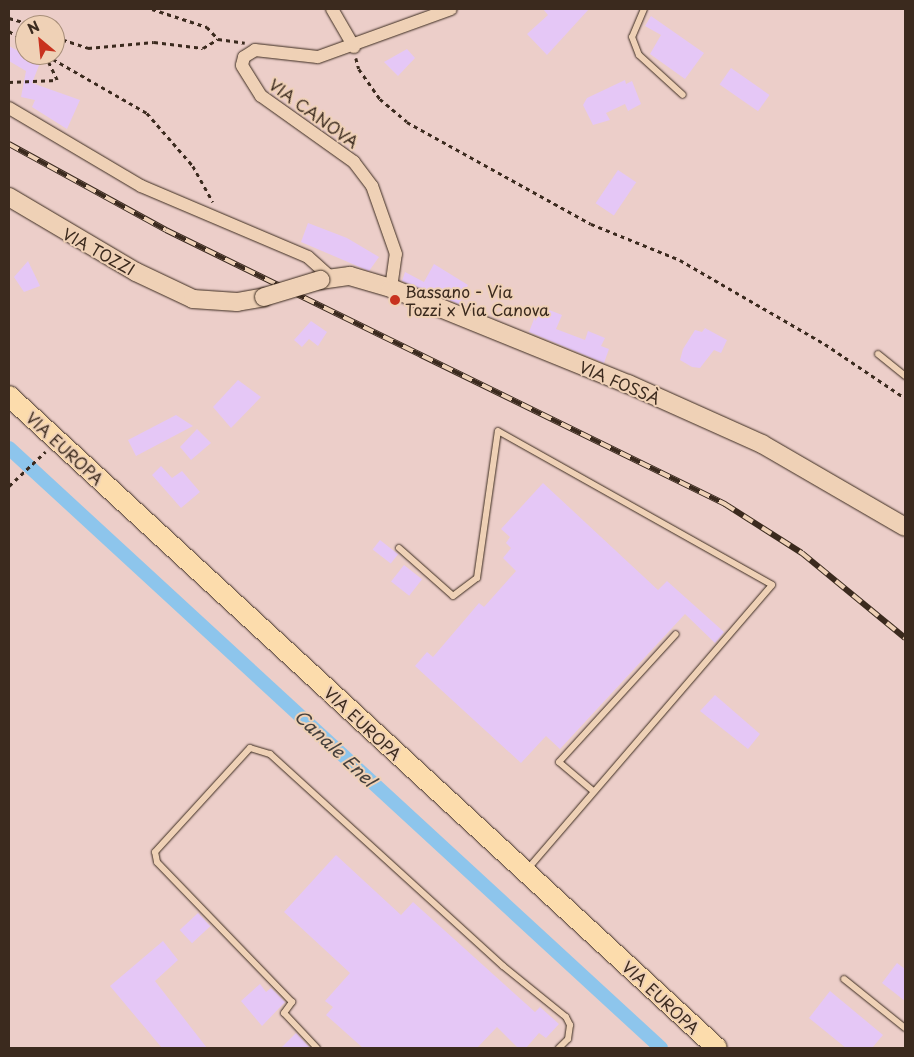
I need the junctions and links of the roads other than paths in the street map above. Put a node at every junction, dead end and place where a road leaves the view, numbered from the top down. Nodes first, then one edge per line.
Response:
1 (332, 9) edge
2 (452, 9) edge
3 (644, 9) edge
4 (354, 47) junction
5 (682, 95) dead end
6 (9, 108) edge
7 (9, 197) edge
8 (326, 279) junction
9 (391, 288) junction
10 (193, 299) joint
11 (878, 354) dead end
12 (905, 376) edge
13 (9, 396) edge
14 (905, 527) edge
15 (399, 548) dead end
16 (676, 634) dead end
17 (592, 790) junction
18 (525, 872) junction
19 (844, 980) dead end
20 (905, 1028) edge
21 (317, 1048) edge
22 (559, 1048) edge
23 (717, 1048) edge

1 - 4 street
2 - 4 street, VIA CANOVA
3 - 5 lane
4 - 9 street, VIA CANOVA
6 - 8 street
7 - 10 main road, VIA TOZZI
8 - 9 main road, VIA FOSSÀ
8 - 10 main road, VIA FOSSÀ, bridge
9 - 14 main road, VIA FOSSÀ
11 - 12 lane
13 - 18 main road, VIA EUROPA
15 - 17 lane
16 - 17 lane
17 - 18 lane
18 - 23 main road, VIA EUROPA
19 - 20 lane
21 - 22 lane

